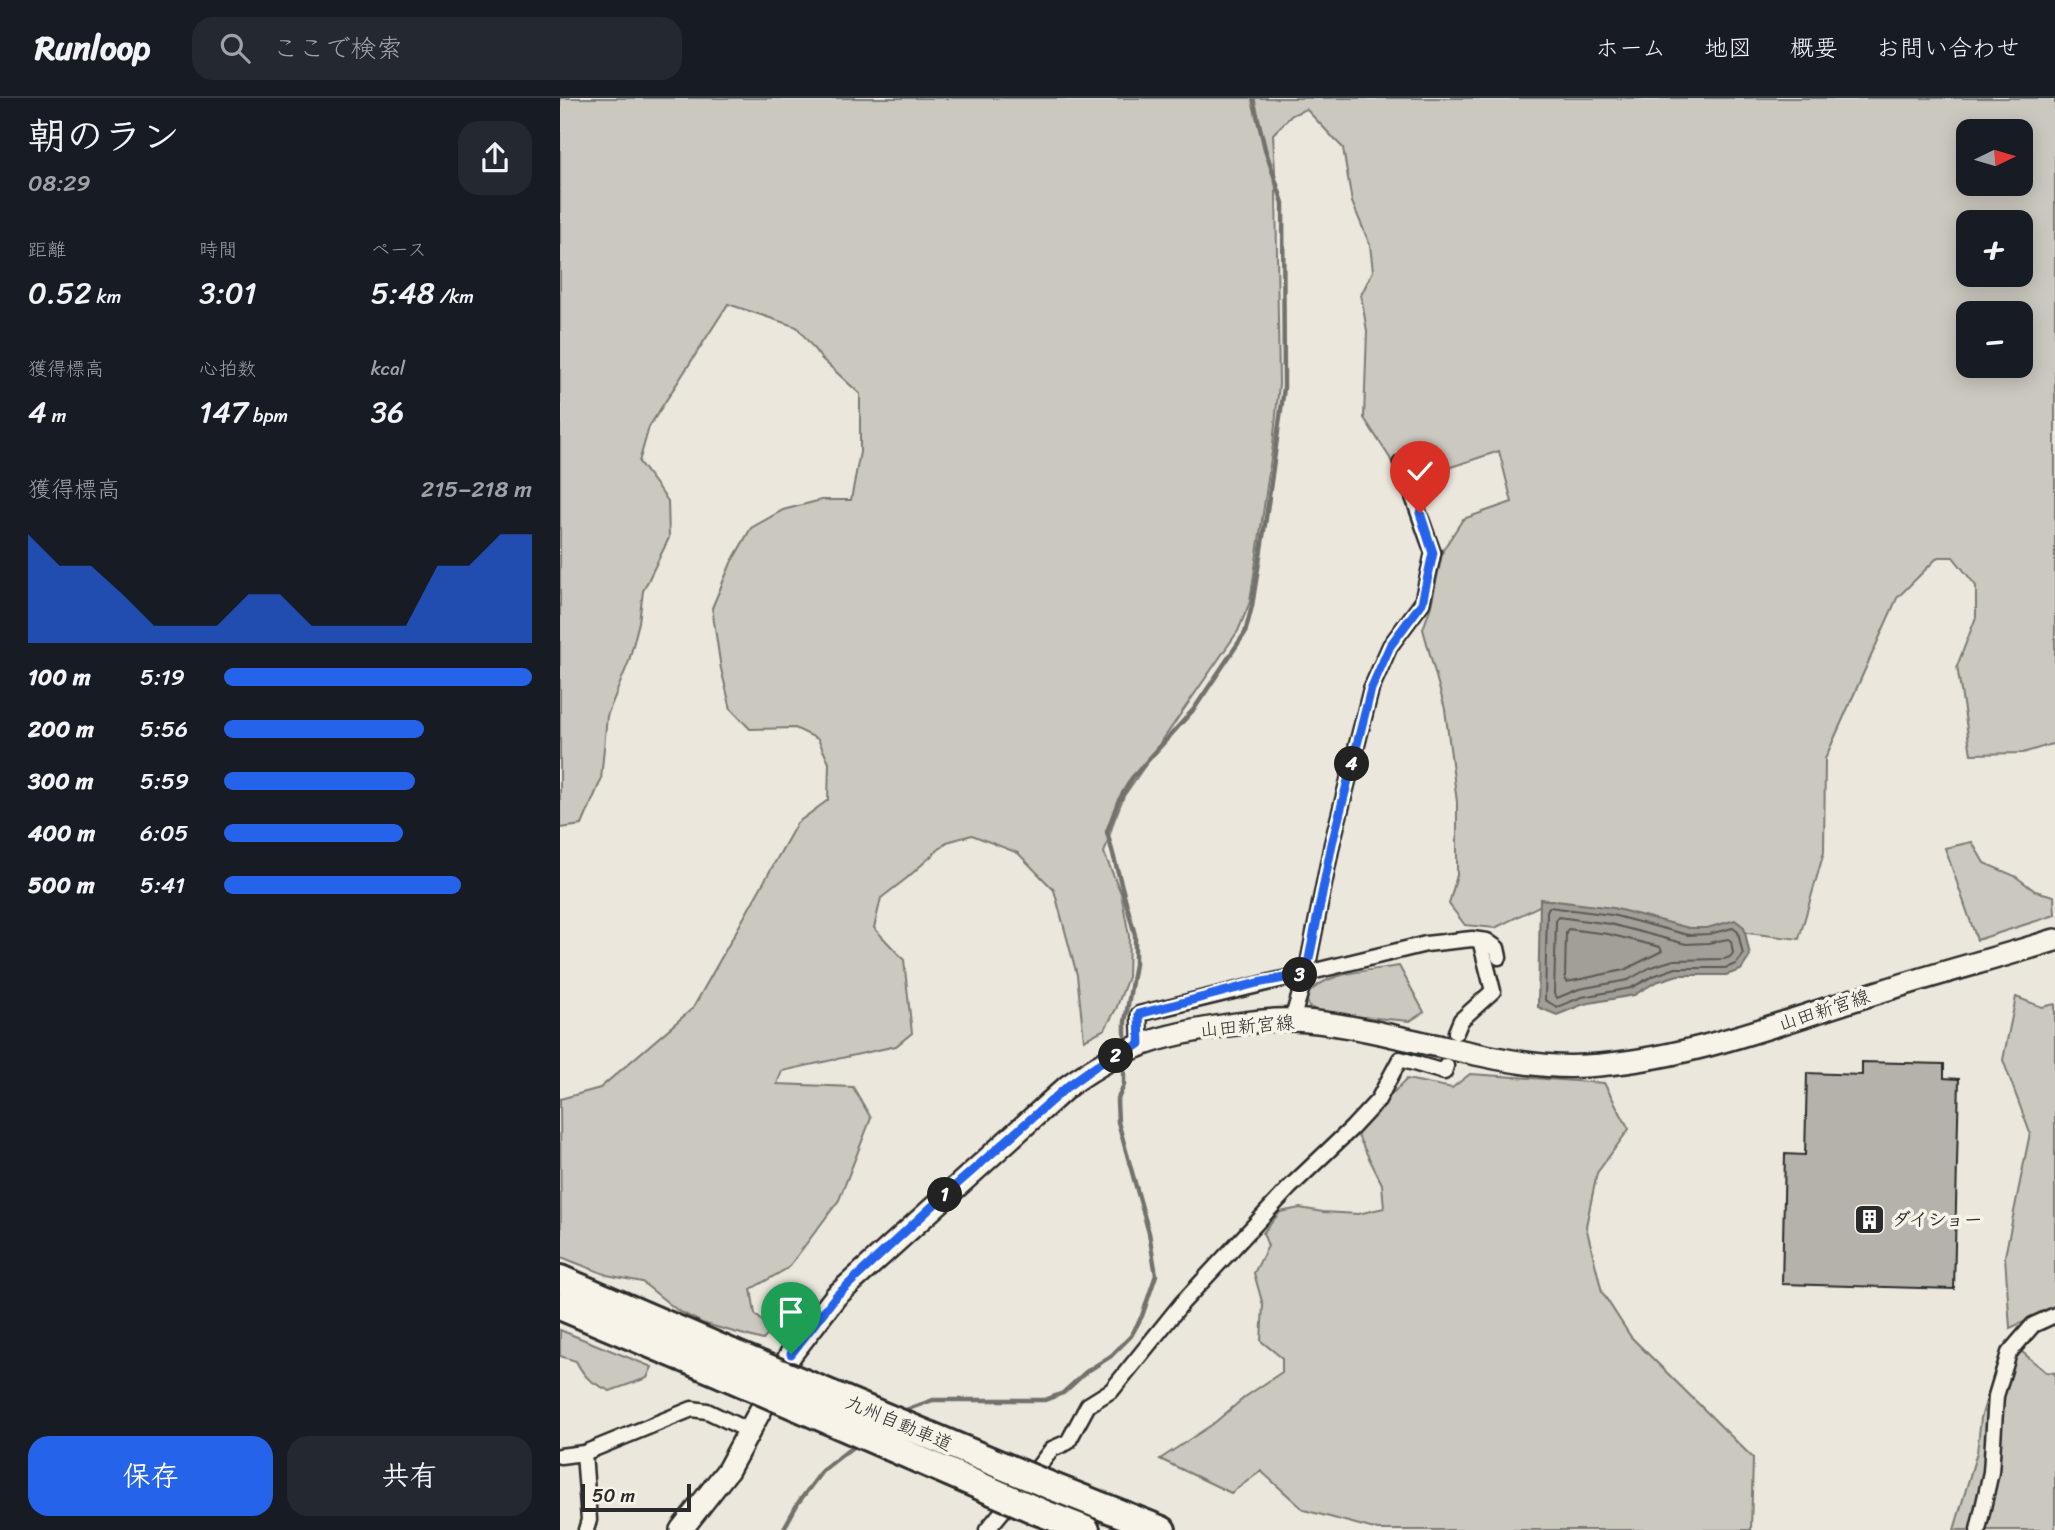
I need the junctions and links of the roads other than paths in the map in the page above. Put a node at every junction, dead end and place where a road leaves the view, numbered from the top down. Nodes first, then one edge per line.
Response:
1 (1401, 463) dead end
2 (1480, 940) junction
3 (2055, 940) edge
4 (1499, 957) dead end
5 (1306, 974) junction
6 (1292, 1020) junction
7 (1456, 1032) dead end
8 (1140, 1044) junction
9 (1446, 1066) dead end
10 (560, 1279) edge
11 (560, 1306) edge
12 (2055, 1315) edge
13 (728, 1364) junction
14 (749, 1431) junction
15 (584, 1452) junction
16 (560, 1456) edge
17 (586, 1530) edge
18 (681, 1530) edge
19 (987, 1530) edge
20 (1086, 1530) edge
21 (1162, 1530) edge
22 (1978, 1530) edge

1 - 5 street
2 - 4 street
2 - 5 street
2 - 7 street
3 - 6 main road, 山田新宮線
5 - 6 street
5 - 8 street
6 - 8 main road, 山田新宮線
8 - 14 main road, 山田新宮線
9 - 19 street
10 - 13 highway, 九州自動車道
11 - 13 highway, 九州自動車道
12 - 22 street
13 - 20 highway, 九州自動車道, bridge
13 - 21 highway, 九州自動車道, bridge
14 - 15 street
14 - 18 main road, 山田新宮線
15 - 16 street
15 - 17 street

